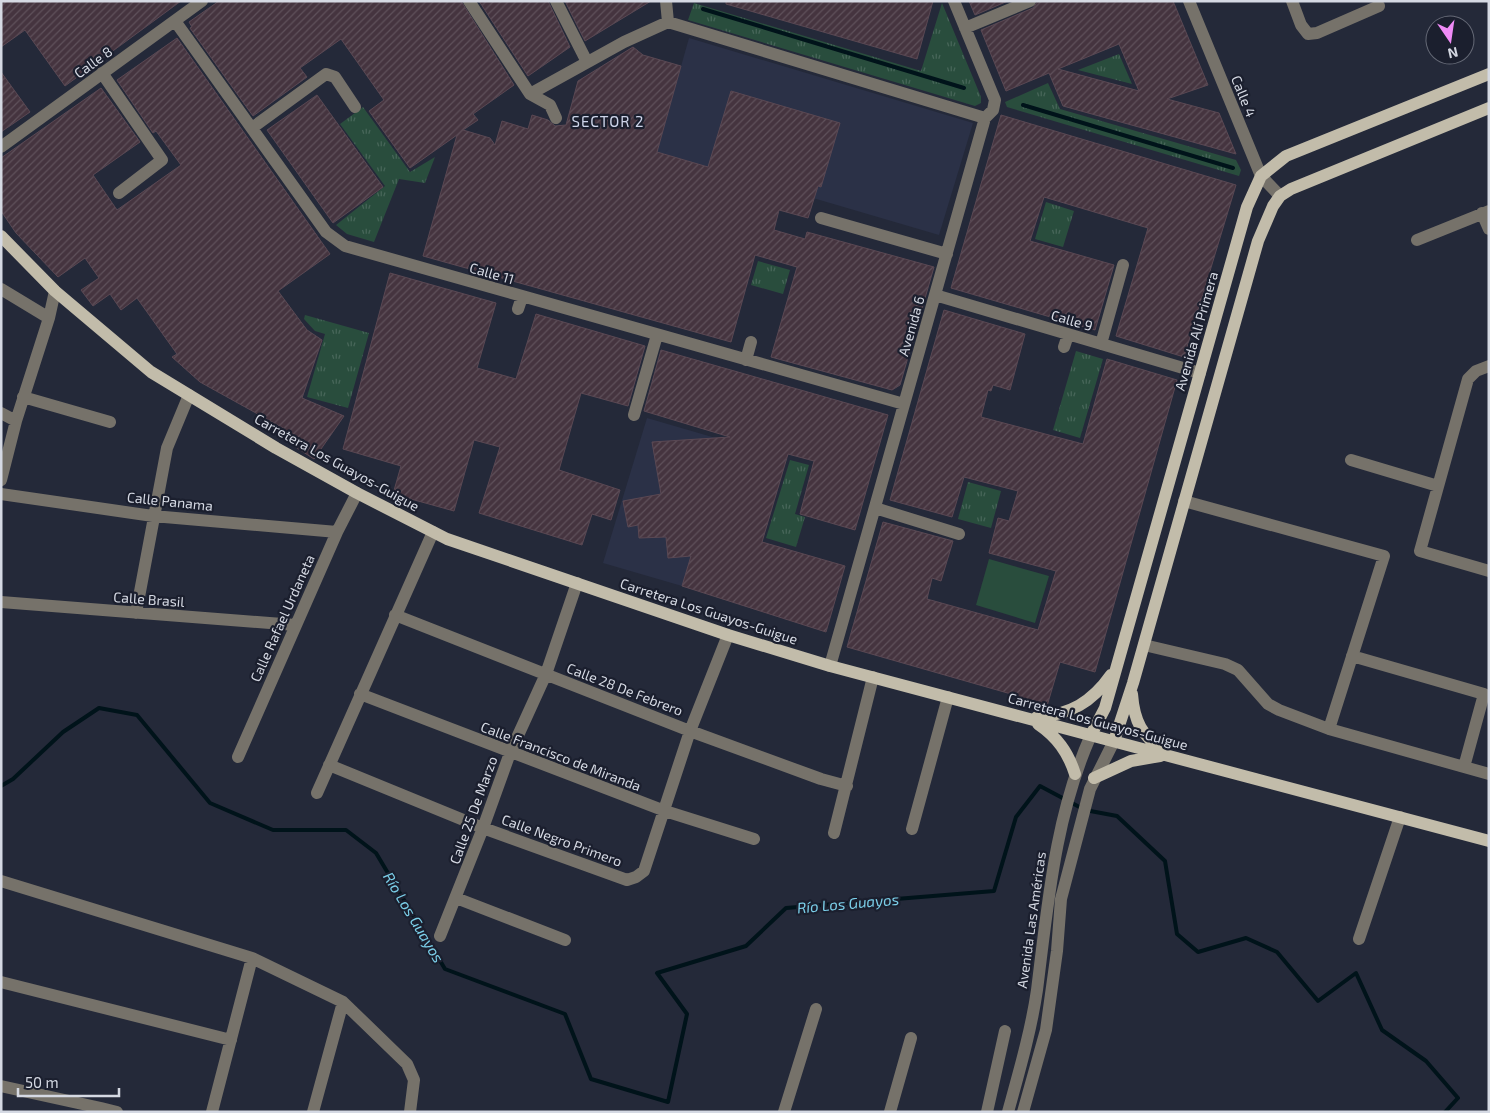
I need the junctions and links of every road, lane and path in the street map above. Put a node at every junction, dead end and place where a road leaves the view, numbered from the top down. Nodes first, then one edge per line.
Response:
1 (202, 1) edge
2 (469, 1) edge
3 (556, 1) edge
4 (666, 1) edge
5 (954, 1) edge
6 (1030, 1) edge
7 (1189, 1) edge
8 (1292, 1) edge
9 (1379, 6) dead end
10 (175, 21) junction
11 (668, 22) junction
12 (965, 28) junction
13 (587, 62) junction
14 (102, 73) junction
15 (1489, 74) edge
16 (530, 94) junction
17 (355, 106) dead end
18 (1489, 108) edge
19 (556, 118) dead end
20 (986, 118) junction
21 (252, 128) junction
22 (1, 147) edge
23 (1261, 176) junction
24 (119, 193) dead end
25 (1280, 196) junction
26 (1485, 212) edge
27 (821, 218) dead end
28 (1489, 229) edge
29 (1, 236) edge
30 (1417, 240) dead end
31 (947, 254) junction
32 (1123, 265) dead end
33 (1, 289) edge
34 (55, 291) junction
35 (935, 295) junction
36 (522, 296) junction
37 (518, 309) dead end
38 (49, 318) junction
39 (657, 335) junction
40 (1068, 335) junction
41 (751, 342) dead end
42 (1101, 344) junction
43 (1064, 347) dead end
44 (746, 360) junction
45 (1489, 366) edge
46 (1200, 373) junction
47 (189, 394) junction
48 (23, 397) junction
49 (904, 404) junction
50 (1, 413) edge
51 (634, 415) dead end
52 (16, 421) junction
53 (110, 422) dead end
54 (1351, 460) dead end
55 (1, 480) edge
56 (1438, 486) junction
57 (357, 493) junction
58 (1, 494) edge
59 (1184, 501) junction
60 (875, 508) junction
61 (153, 516) junction
62 (337, 532) junction
63 (433, 532) junction
64 (959, 534) dead end
65 (1489, 571) edge
66 (577, 583) junction
67 (1, 602) edge
68 (136, 613) junction
69 (395, 615) junction
70 (295, 625) junction
71 (728, 635) junction
72 (1144, 645) junction
73 (1352, 656) junction
74 (1117, 665) junction
75 (830, 666) junction
76 (546, 674) junction
77 (872, 677) junction
78 (1133, 683) junction
79 (360, 694) junction
80 (948, 697) junction
81 (1027, 718) junction
82 (1329, 729) junction
83 (690, 731) junction
84 (1091, 735) junction
85 (1114, 741) junction
86 (510, 753) junction
87 (1168, 756) junction
88 (238, 757) dead end
89 (329, 765) junction
90 (1464, 767) junction
91 (1489, 774) edge
92 (1073, 780) junction
93 (1092, 784) junction
94 (847, 786) junction
95 (317, 793) dead end
96 (664, 811) junction
97 (1400, 817) junction
98 (483, 828) junction
99 (912, 829) dead end
100 (834, 833) dead end
101 (754, 839) dead end
102 (1489, 841) edge
103 (1, 882) edge
104 (456, 898) junction
105 (440, 936) dead end
106 (1359, 939) dead end
107 (565, 940) dead end
108 (252, 958) junction
109 (1, 982) edge
110 (343, 1002) junction
111 (816, 1008) dead end
112 (1004, 1031) dead end
113 (911, 1038) dead end
114 (231, 1040) junction
115 (1, 1086) edge
116 (101, 1110) edge
117 (117, 1112) edge
118 (212, 1112) edge
119 (313, 1112) edge
120 (410, 1112) edge
121 (784, 1112) edge
122 (890, 1112) edge
123 (987, 1112) edge
124 (1008, 1112) edge
125 (1023, 1112) edge

1 - 10 street, Calle 8
2 - 16 street
3 - 13 street
4 - 11 street
5 - 12 street, Avenida 6
6 - 12 street
7 - 23 street, Calle 4
8 - 9 street
10 - 14 street, Calle 8
10 - 21 street, Calle 11
11 - 13 street
11 - 20 street
12 - 20 street, Avenida 6
13 - 16 street
14 - 22 street, Calle 8
14 - 24 street
15 - 23 main road, Avenida Alí Primera
16 - 19 street
17 - 21 street
18 - 25 main road
20 - 31 street, Avenida 6
21 - 36 street, Calle 11
23 - 25 street, Calle 4
23 - 46 main road, Avenida Alí Primera
25 - 59 main road
26 - 28 street
26 - 30 street
27 - 31 street
29 - 34 main road, Carretera Los Guayos-Guigue
31 - 35 street, Avenida 6
32 - 42 street
33 - 38 street
34 - 38 street
34 - 47 main road, Carretera Los Guayos-Guigue
35 - 40 street, Calle 9
35 - 49 street, Avenida 6
36 - 37 street
36 - 39 street, Calle 11
38 - 48 street
39 - 44 street, Calle 11
39 - 51 street
40 - 42 street, Calle 9
40 - 43 street
41 - 44 street
42 - 46 street, Calle 9
44 - 49 street, Calle 11
45 - 56 street
46 - 74 main road, Avenida Alí Primera
47 - 57 main road, Carretera Los Guayos-Guigue
47 - 61 street
48 - 52 street
48 - 53 street
49 - 60 street, Avenida 6
50 - 52 street
52 - 55 street
54 - 56 street
56 - 65 street
57 - 62 street, Calle Rafael Urdaneta
57 - 63 main road, Carretera Los Guayos-Guigue
58 - 61 street, Calle Panama
59 - 72 main road
59 - 73 street
60 - 64 street
60 - 75 street, Avenida 6
61 - 62 street, Calle Panama
61 - 68 street
62 - 70 street, Calle Rafael Urdaneta
63 - 66 main road, Carretera Los Guayos-Guigue
63 - 69 street
66 - 71 main road, Carretera Los Guayos-Guigue
66 - 76 street, Calle 25 De Marzo
67 - 68 street, Calle Brasil
68 - 70 street, Calle Brasil
69 - 76 street, Calle 28 De Febrero
69 - 79 street
70 - 88 street, Calle Rafael Urdaneta
71 - 75 main road, Carretera Los Guayos-Guigue
71 - 83 street
72 - 78 main road
72 - 82 street
73 - 82 street
73 - 90 street
74 - 81 main road
74 - 84 main road, Avenida Alí Primera
75 - 77 main road, Carretera Los Guayos-Guigue
76 - 83 street, Calle 28 De Febrero
76 - 86 street, Calle 25 De Marzo
77 - 80 main road, Carretera Los Guayos-Guigue
77 - 94 street
78 - 85 main road
78 - 87 main road
79 - 86 street, Calle Francisco de Miranda
79 - 89 street
80 - 81 main road, Carretera Los Guayos-Guigue
80 - 99 street
81 - 84 main road, Carretera Los Guayos-Guigue
81 - 92 main road
82 - 90 street
83 - 94 street, Calle 28 De Febrero
83 - 96 street
84 - 85 main road, Carretera Los Guayos-Guigue
84 - 92 street, Avenida Las Américas
85 - 87 main road, Carretera Los Guayos-Guigue
85 - 93 street, Avenida Las Américas
86 - 96 street, Calle Francisco de Miranda
86 - 98 street, Calle 25 De Marzo
87 - 93 main road
87 - 97 main road, Carretera Los Guayos-Guigue
89 - 95 street
89 - 98 street, Calle Negro Primero
90 - 91 street
92 - 124 street, Avenida Las Américas
93 - 125 street, Avenida Las Américas
94 - 100 street
96 - 98 street, Calle Negro Primero
96 - 101 street, Calle Francisco de Miranda
97 - 102 main road, Carretera Los Guayos-Guigue
97 - 106 street
98 - 104 street, Calle 25 De Marzo
103 - 108 street
104 - 105 street, Calle 25 De Marzo
104 - 107 street
108 - 110 street
108 - 114 street
109 - 114 street
110 - 119 street
110 - 120 street
111 - 121 street
112 - 123 street
113 - 122 street
114 - 118 street
115 - 116 street
116 - 117 street

